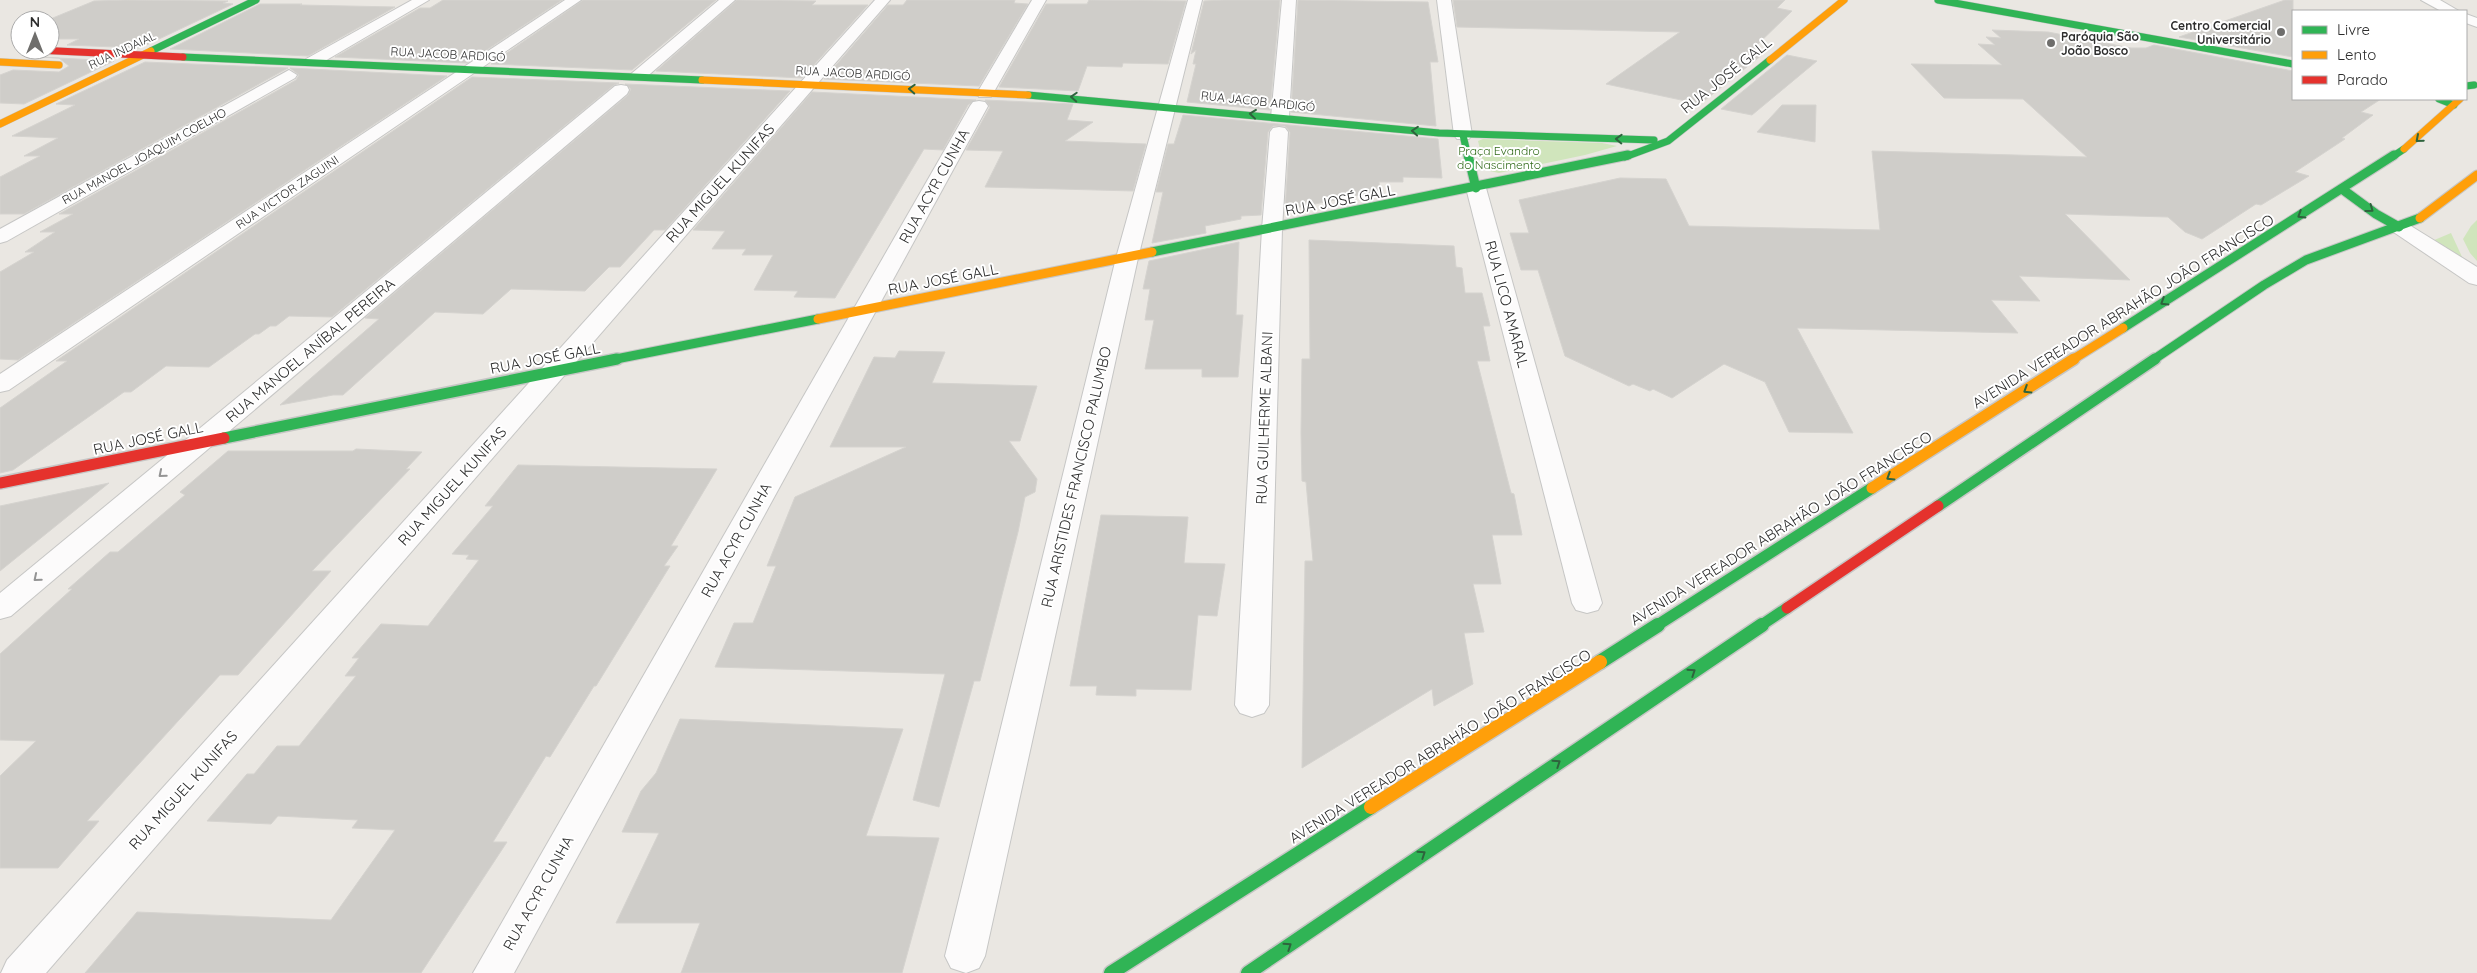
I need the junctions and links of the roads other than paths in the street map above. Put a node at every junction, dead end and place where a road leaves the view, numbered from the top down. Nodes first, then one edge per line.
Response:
1 (256, 0) edge
2 (422, 0) edge
3 (574, 0) edge
4 (728, 0) edge
5 (883, 0) edge
6 (1039, 0) edge
7 (1195, 0) edge
8 (1290, 0) edge
9 (1444, 0) edge
10 (1844, 0) edge
11 (1938, 0) edge
12 (2428, 0) edge
13 (2450, 10) edge
14 (60, 51) edge
15 (144, 55) junction
16 (0, 62) edge
17 (312, 62) junction
18 (2292, 64) edge
19 (75, 65) dead end
20 (94, 66) dead end
21 (118, 67) junction
22 (140, 68) dead end
23 (269, 74) dead end
24 (294, 75) joint
25 (472, 76) junction
26 (622, 87) junction
27 (798, 95) junction
28 (2457, 102) edge
29 (980, 103) junction
30 (1164, 116) junction
31 (0, 124) edge
32 (1280, 129) junction
33 (1463, 135) junction
34 (1668, 141) junction
35 (1451, 151) dead end
36 (1467, 153) junction
37 (2477, 175) edge
38 (1476, 188) junction
39 (2342, 189) junction
40 (2399, 227) junction
41 (1272, 229) junction
42 (0, 237) edge
43 (1127, 258) junction
44 (2477, 278) edge
45 (864, 310) junction
46 (553, 372) junction
47 (0, 385) edge
48 (200, 442) junction
49 (0, 483) edge
50 (1588, 604) dead end
51 (0, 609) edge
52 (1252, 705) dead end
53 (965, 956) dead end
54 (20, 973) edge
55 (493, 973) edge
56 (1111, 973) edge
57 (1248, 973) edge

1 - 15 main road, RUA INDAIAL
2 - 17 street
3 - 25 street, RUA VICTOR ZAGUINI
4 - 26 street, RUA MANOEL ANÍBAL PEREIRA
5 - 27 street, RUA MIGUEL KUNIFAS
6 - 29 street, RUA ACYR CUNHA
7 - 30 street, RUA ARISTIDES FRANCISCO PALUMBO
8 - 32 street, RUA GUILHERME ALBANI
9 - 33 street, RUA LICO AMARAL
10 - 34 main road, RUA JOSÉ GALL
11 - 18 main road
12 - 13 street
14 - 15 main road, RUA JACOB ARDIGÓ
15 - 17 main road, RUA JACOB ARDIGÓ
15 - 21 main road, RUA INDAIAL
16 - 19 main road
17 - 25 main road, RUA JACOB ARDIGÓ
20 - 21 main road
21 - 22 main road
21 - 31 main road, RUA INDAIAL
23 - 24 main road
24 - 42 street, RUA MANOEL JOAQUIM COELHO
25 - 26 main road, RUA JACOB ARDIGÓ
25 - 47 street, RUA VICTOR ZAGUINI
26 - 27 main road, RUA JACOB ARDIGÓ
26 - 48 street, RUA MANOEL ANÍBAL PEREIRA
29 -> 27 main road, RUA JACOB ARDIGÓ
27 - 46 street, RUA MIGUEL KUNIFAS
28 -> 39 main road, AVENIDA VEREADOR ABRAHÃO JOÃO FRANCISCO
30 -> 29 main road, RUA JACOB ARDIGÓ
29 - 45 street, RUA ACYR CUNHA
32 -> 30 main road, RUA JACOB ARDIGÓ
30 - 43 street, RUA ARISTIDES FRANCISCO PALUMBO
33 -> 32 main road, RUA JACOB ARDIGÓ
32 - 41 street, RUA GUILHERME ALBANI
34 -> 33 main road, RUA JACOB ARDIGÓ
33 - 36 main road, RUA LICO AMARAL
34 - 38 main road, RUA JOSÉ GALL
35 - 36 main road
36 - 38 main road, RUA LICO AMARAL
37 - 40 main road
38 - 41 main road, RUA JOSÉ GALL
38 - 50 street, RUA LICO AMARAL
39 -> 40 main road
39 -> 56 main road, AVENIDA VEREADOR ABRAHÃO JOÃO FRANCISCO
40 - 44 street
57 -> 40 main road
41 - 43 main road, RUA JOSÉ GALL
41 - 52 street, RUA GUILHERME ALBANI
43 - 45 main road, RUA JOSÉ GALL
43 - 53 street, RUA ARISTIDES FRANCISCO PALUMBO
45 - 46 main road, RUA JOSÉ GALL
45 - 55 street, RUA ACYR CUNHA
46 - 48 main road, RUA JOSÉ GALL
46 - 54 street, RUA MIGUEL KUNIFAS
48 - 49 main road, RUA JOSÉ GALL
48 -> 51 street, RUA MANOEL ANÍBAL PEREIRA

